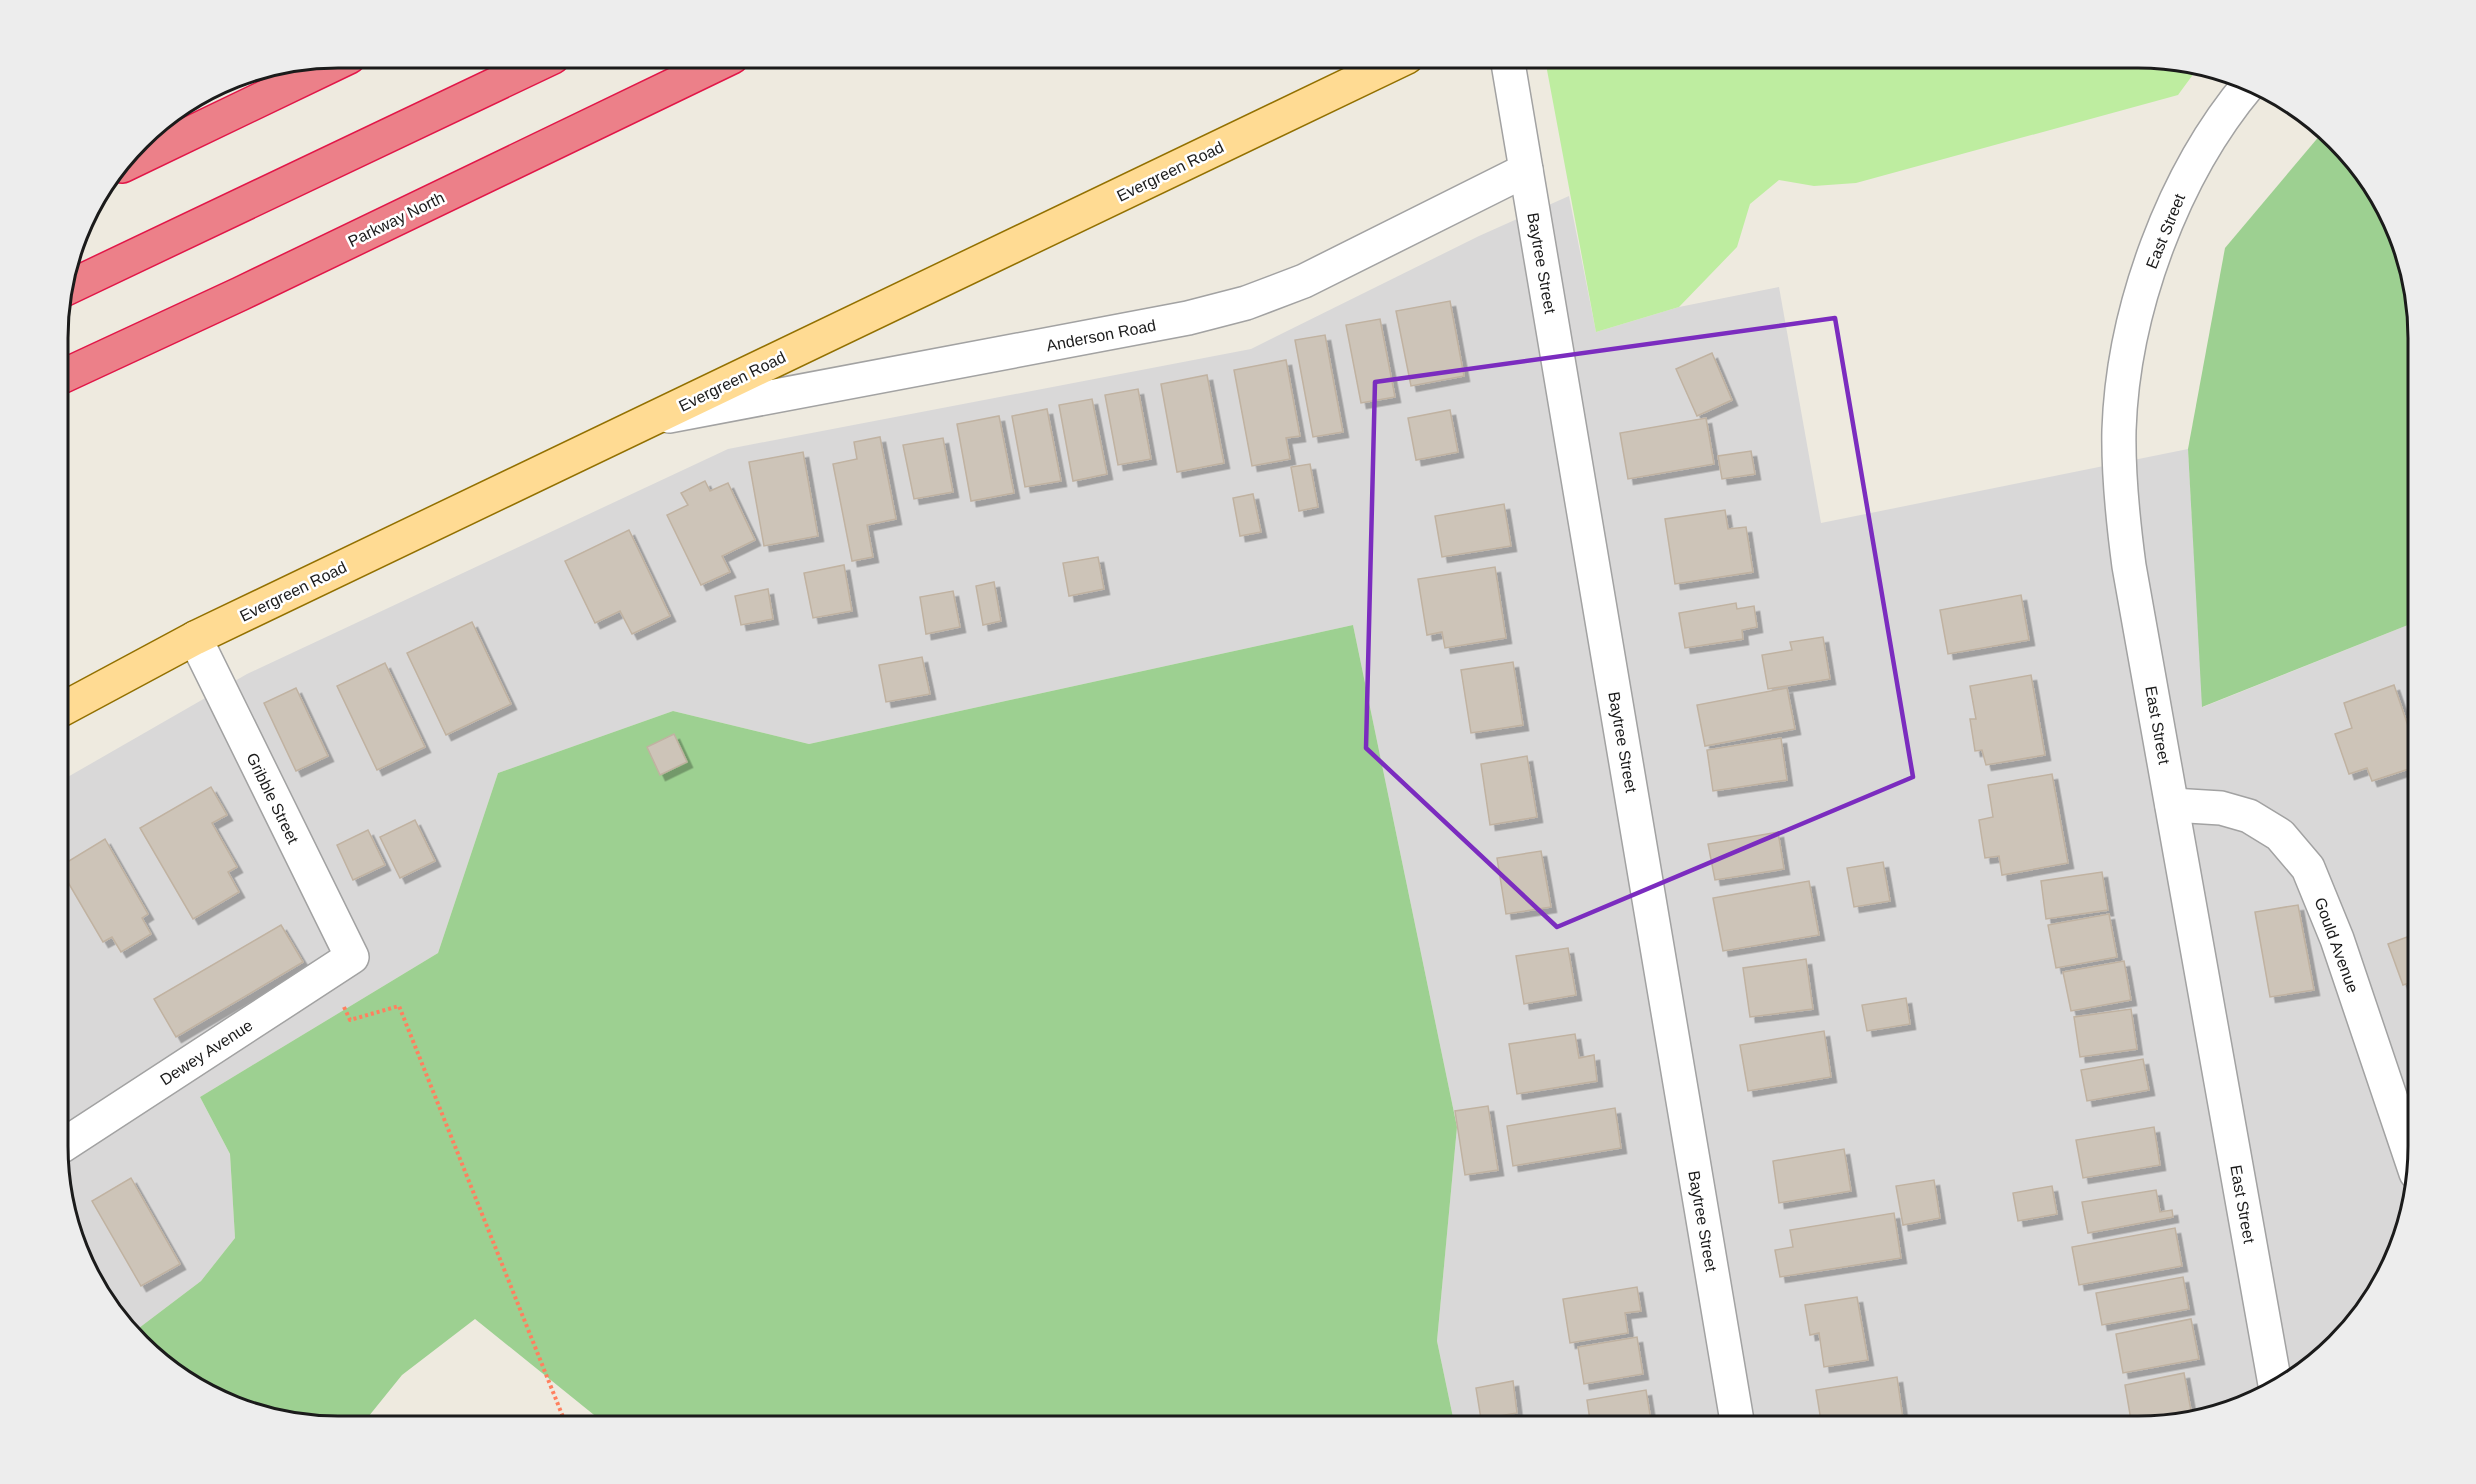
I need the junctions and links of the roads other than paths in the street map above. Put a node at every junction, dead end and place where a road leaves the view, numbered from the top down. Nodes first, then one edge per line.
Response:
1 (326, 68) edge
2 (530, 68) edge
3 (709, 68) edge
4 (1384, 68) edge
5 (1509, 68) edge
6 (2245, 89) edge
7 (132, 162) edge
8 (1526, 170) junction
9 (73, 285) edge
10 (68, 374) edge
11 (650, 420) junction
12 (195, 638) junction
13 (68, 706) edge
14 (2172, 805) junction
15 (341, 964) joint
16 (68, 1142) edge
17 (2409, 1151) edge
18 (2274, 1380) edge
19 (1736, 1416) edge

1 - 7 highway
2 - 9 highway
3 - 10 highway, Parkway North
4 - 11 main road, Evergreen Road
5 - 8 street, Baytree Street
6 - 14 street, East Street
8 - 11 street, Anderson Road
8 - 19 street, Baytree Street
11 - 12 main road, Evergreen Road
12 - 13 main road, Evergreen Road
12 - 15 street, Gribble Street
14 - 17 street, Gould Avenue
14 - 18 street, East Street
15 - 16 street, Dewey Avenue

